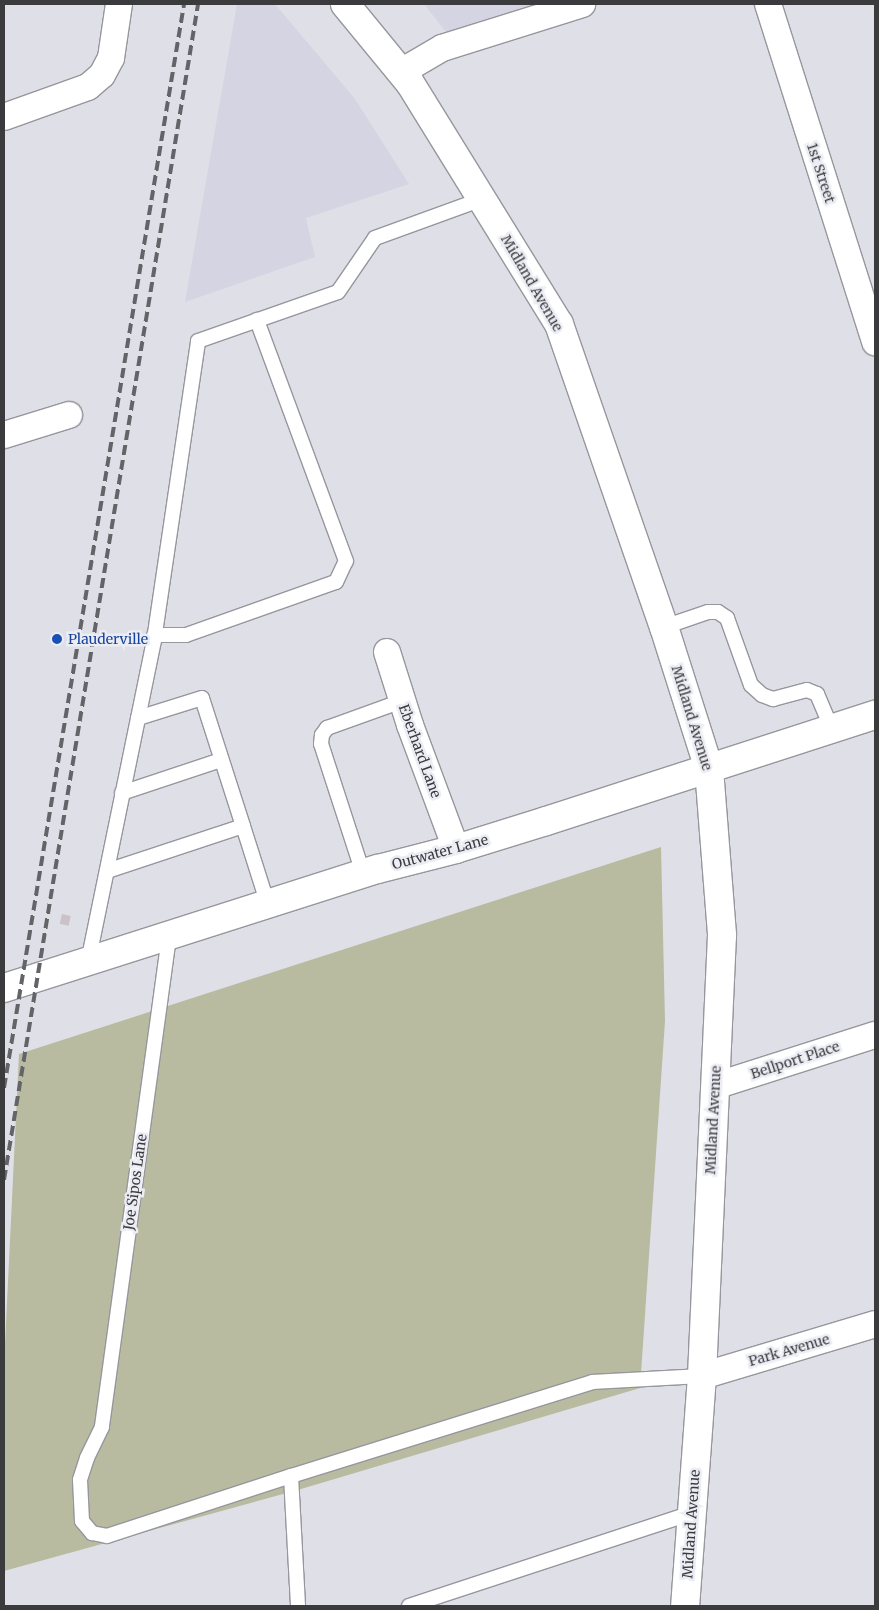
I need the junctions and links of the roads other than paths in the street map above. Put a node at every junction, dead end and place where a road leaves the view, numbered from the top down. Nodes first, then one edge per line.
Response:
1 (119, 4) edge
2 (345, 4) edge
3 (582, 4) edge
4 (768, 4) edge
5 (401, 72) junction
6 (4, 117) edge
7 (482, 199) junction
8 (258, 320) junction
9 (875, 342) edge
10 (69, 415) dead end
11 (4, 435) edge
12 (664, 627) junction
13 (154, 635) junction
14 (387, 652) dead end
15 (402, 701) junction
16 (875, 715) edge
17 (138, 718) junction
18 (832, 729) junction
19 (222, 760) junction
20 (709, 769) junction
21 (122, 793) junction
22 (243, 826) junction
23 (456, 849) junction
24 (107, 871) junction
25 (364, 873) junction
26 (268, 904) junction
27 (169, 937) junction
28 (88, 962) junction
29 (4, 988) edge
30 (875, 1035) edge
31 (715, 1086) junction
32 (875, 1324) edge
33 (702, 1376) junction
34 (291, 1476) junction
35 (692, 1513) junction
36 (298, 1606) edge
37 (409, 1606) edge
38 (685, 1606) edge

1 - 6 street
2 - 5 street, Midland Avenue
3 - 5 street
4 - 9 street, 1st Street
5 - 7 street, Midland Avenue
7 - 8 lane
7 - 12 street, Midland Avenue
8 - 13 lane
8 - 13 lane
10 - 11 street
12 - 18 lane
12 - 20 street, Midland Avenue
13 - 17 lane
14 - 15 street, Eberhard Lane
15 - 23 street, Eberhard Lane
15 - 25 lane
16 - 18 street, Outwater Lane
17 - 19 lane
17 - 21 lane
18 - 20 street, Outwater Lane
19 - 21 lane
19 - 22 lane
20 - 23 street, Outwater Lane
20 - 31 street, Midland Avenue
21 - 24 lane
22 - 24 lane
22 - 26 lane
23 - 25 street, Outwater Lane
24 - 28 lane
25 - 26 street, Outwater Lane
26 - 27 street, Outwater Lane
27 - 28 street, Outwater Lane
27 - 34 lane, Joe Sipos Lane
28 - 29 street, Outwater Lane
30 - 31 street, Bellport Place
31 - 33 street, Midland Avenue
32 - 33 street, Park Avenue
33 - 34 lane, Joe Sipos Lane
33 - 35 street, Midland Avenue
34 - 36 lane
35 - 37 lane
35 - 38 street, Midland Avenue

